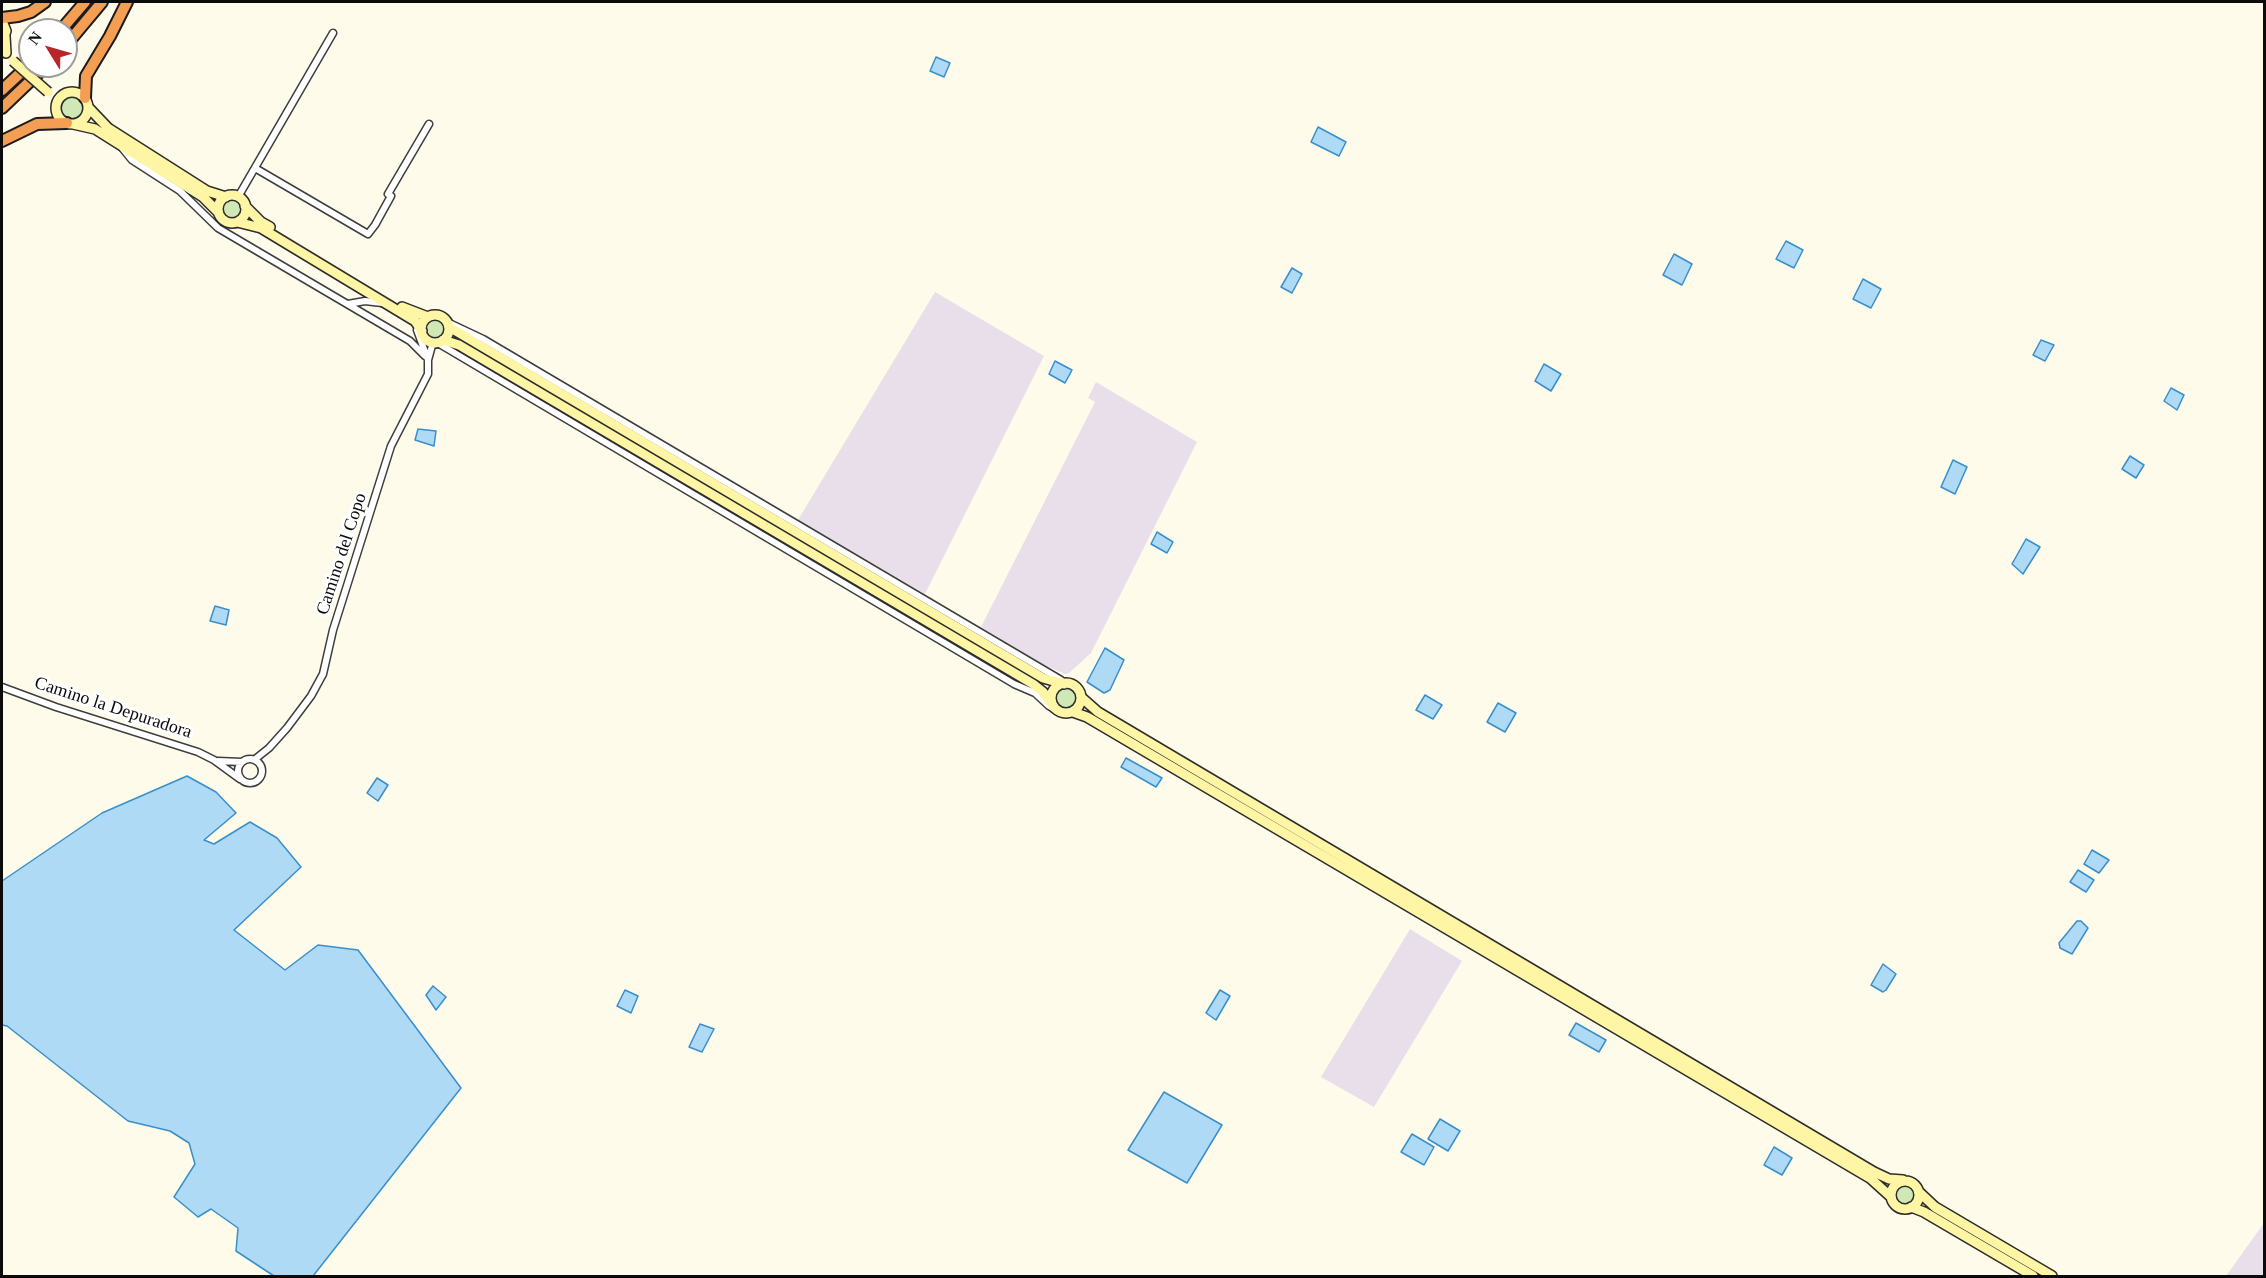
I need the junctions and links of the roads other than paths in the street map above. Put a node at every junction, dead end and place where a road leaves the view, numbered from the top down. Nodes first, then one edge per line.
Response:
1 (45, 2) edge
2 (86, 2) edge
3 (102, 2) edge
4 (127, 2) edge
5 (72, 18) edge
6 (2, 19) edge
7 (78, 31) edge
8 (333, 33) dead end
9 (3, 39) edge
10 (7, 55) edge
11 (18, 75) edge
12 (33, 78) edge
13 (2, 90) edge
14 (50, 93) junction
15 (65, 94) junction
16 (87, 102) junction
17 (2, 108) edge
18 (57, 109) junction
19 (70, 123) junction
20 (429, 124) dead end
21 (2, 141) edge
22 (116, 142) junction
23 (255, 168) junction
24 (226, 197) junction
25 (238, 197) junction
26 (245, 206) junction
27 (218, 212) junction
28 (237, 222) junction
29 (347, 304) junction
30 (386, 304) junction
31 (428, 317) junction
32 (448, 325) junction
33 (430, 340) junction
34 (428, 360) junction
35 (1065, 683) junction
36 (2, 687) edge
37 (1081, 697) junction
38 (1055, 708) junction
39 (1073, 712) junction
40 (269, 748) junction
41 (214, 760) junction
42 (254, 760) junction
43 (242, 762) junction
44 (261, 766) junction
45 (240, 779) junction
46 (1904, 1180) junction
47 (1919, 1192) junction
48 (1891, 1197) junction
49 (1911, 1208) junction
50 (2033, 1276) edge
51 (2052, 1276) edge

1 - 6 highway
2 - 5 highway
3 - 7 highway
4 - 16 highway
6 - 9 main road
8 - 23 street
9 - 10 main road
10 - 14 main road, bridge
11 - 13 highway
12 - 17 highway
14 - 15 main road
14 - 18 main road
15 - 16 main road
15 - 18 main road
16 - 19 main road
16 - 24 main road
18 - 19 main road
19 - 21 highway
19 - 22 main road
20 - 23 street
22 - 27 main road
22 - 29 street
23 - 25 street
24 - 25 main road
24 - 27 main road
25 - 26 main road
26 - 28 main road
26 - 31 main road
27 - 28 main road
28 - 30 main road
29 - 30 street
29 - 34 street
30 - 33 main road
31 - 32 main road
31 - 33 main road
32 - 33 main road
32 - 35 main road
33 - 34 street, Camino del Copo
33 - 38 main road
34 - 40 street, Camino del Copo
35 - 37 main road
35 - 38 main road
36 - 41 street, Camino la Depuradora
37 - 39 main road
37 - 46 main road
38 - 39 main road
39 - 48 main road
40 - 42 street
40 - 44 street
41 - 43 street, Camino la Depuradora
41 - 45 street, Camino la Depuradora
42 - 43 street
42 - 44 street
43 - 45 street
44 - 45 street
46 - 47 main road
46 - 48 main road
47 - 49 main road
47 - 51 main road
48 - 49 main road
49 - 50 main road

